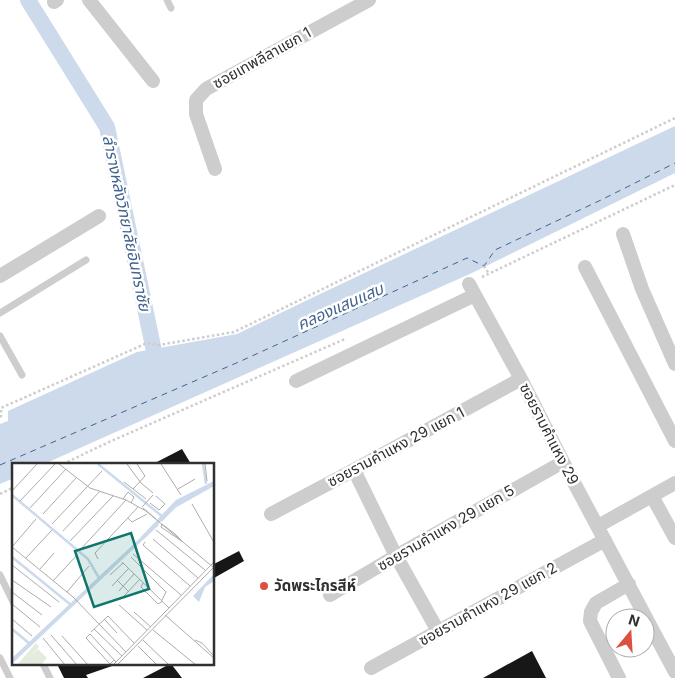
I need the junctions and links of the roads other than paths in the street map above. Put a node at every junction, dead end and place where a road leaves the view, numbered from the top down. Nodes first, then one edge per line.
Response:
1 (89, 0) edge
2 (167, 0) edge
3 (369, 0) edge
4 (171, 8) dead end
5 (152, 81) dead end
6 (215, 169) dead end
7 (99, 216) dead end
8 (623, 234) dead end
9 (86, 260) dead end
10 (585, 268) dead end
11 (0, 276) edge
12 (0, 314) edge
13 (0, 336) edge
14 (675, 364) edge
15 (22, 374) dead end
16 (521, 379) junction
17 (296, 381) dead end
18 (675, 441) edge
19 (563, 462) junction
20 (354, 470) junction
21 (675, 483) edge
22 (652, 496) junction
23 (271, 514) dead end
24 (598, 526) junction
25 (675, 538) edge
26 (605, 540) junction
27 (396, 556) junction
28 (0, 575) edge
29 (629, 584) junction
30 (330, 595) dead end
31 (12, 600) edge
32 (438, 632) junction
33 (0, 658) edge
34 (44, 666) edge
35 (370, 668) dead end
36 (675, 672) edge
37 (10, 678) edge
38 (50, 678) edge
39 (619, 678) edge

1 - 5 street
2 - 4 lane
3 - 6 street, ซอยเทพลีลาแยก 1
7 - 11 street
8 - 14 street
9 - 12 lane
10 - 18 street
13 - 15 lane
16 - 17 street, ซอยรามคำแหง 29
16 - 19 street, ซอยรามคำแหง 29
16 - 20 street, ซอยรามคำแหง 29 แยก 1
19 - 24 street, ซอยรามคำแหง 29
19 - 27 street, ซอยรามคำแหง 29 แยก 5
20 - 23 street, ซอยรามคำแหง 29 แยก 1
20 - 27 street
21 - 22 street
22 - 24 street
22 - 25 street
24 - 26 street, ซอยรามคำแหง 29
26 - 29 street, ซอยรามคำแหง 29
26 - 32 street, ซอยรามคำแหง 29 แยก 2
27 - 30 street, ซอยรามคำแหง 29 แยก 5
27 - 32 street
28 - 31 lane
29 - 36 street, ซอยรามคำแหง 29
29 - 39 street
32 - 35 street, ซอยรามคำแหง 29 แยก 2
33 - 37 lane
34 - 38 lane

